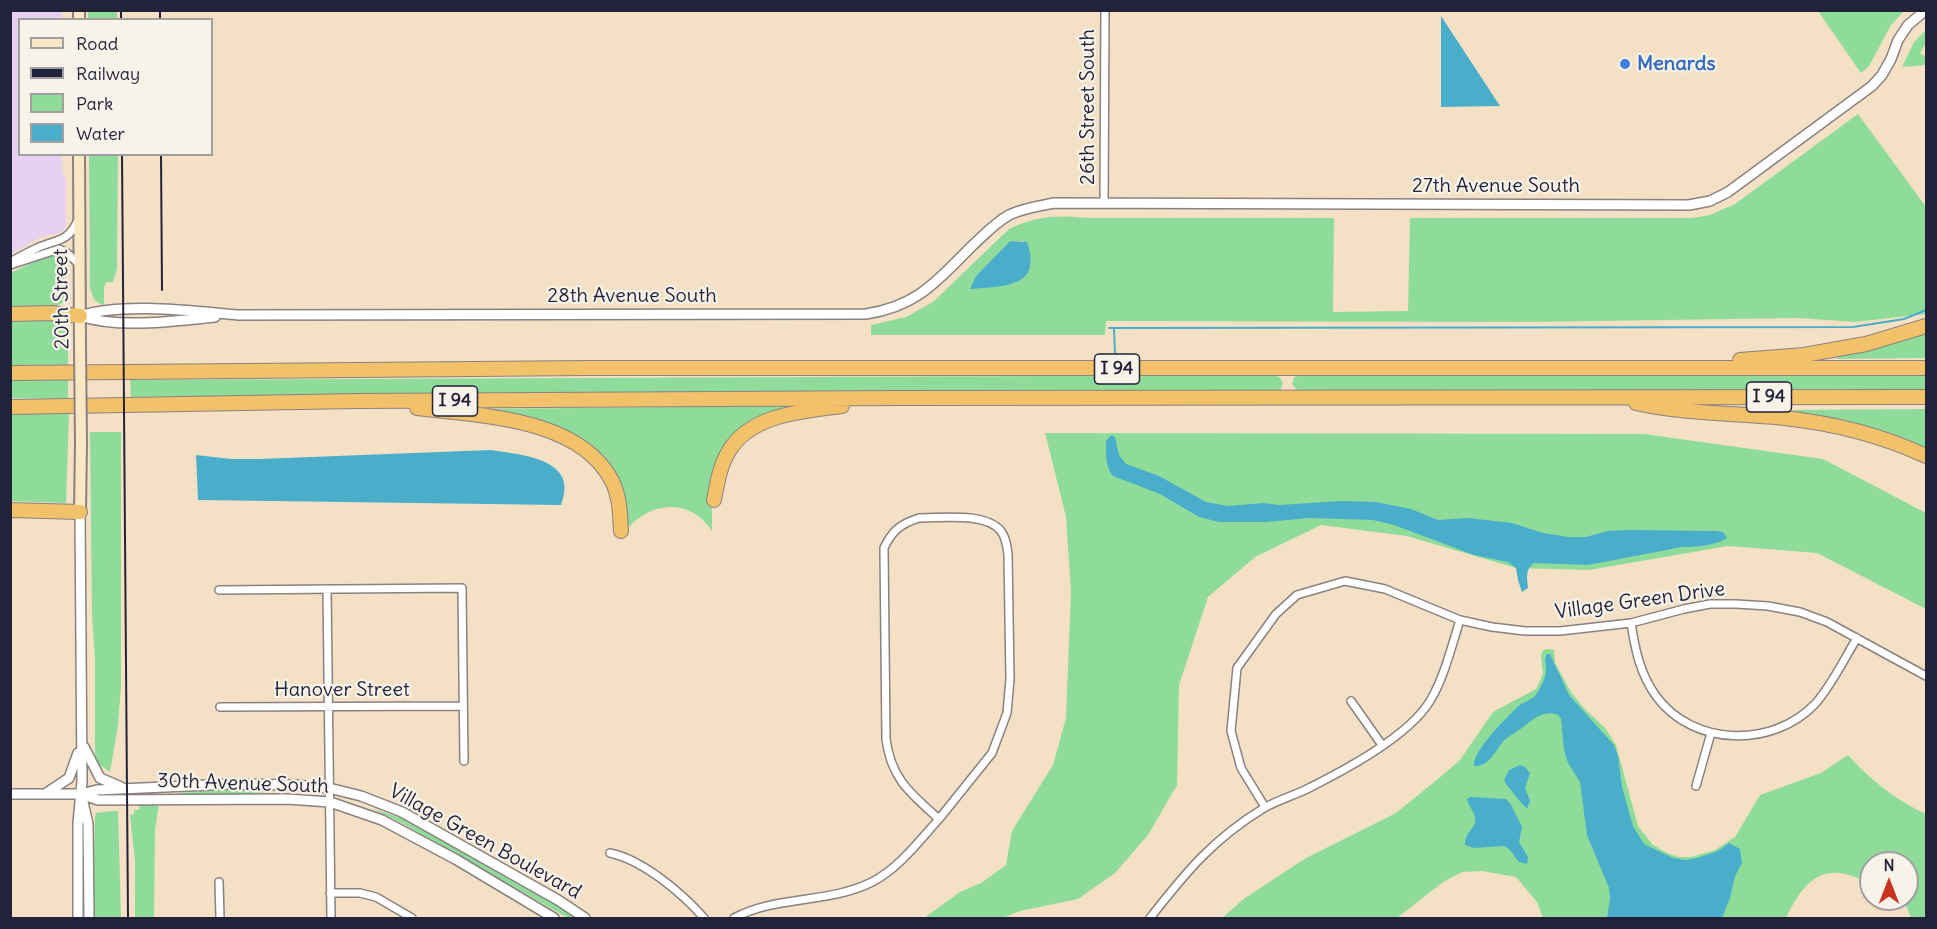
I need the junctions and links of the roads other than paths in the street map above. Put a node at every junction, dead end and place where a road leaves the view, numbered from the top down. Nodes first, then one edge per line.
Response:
1 (1105, 10) edge
2 (1926, 10) edge
3 (79, 156) edge
4 (1104, 204) junction
5 (78, 219) junction
6 (994, 226) joint
7 (10, 263) edge
8 (80, 265) junction
9 (10, 314) edge
10 (80, 316) junction
11 (1926, 326) edge
12 (1640, 368) junction
13 (1926, 368) edge
14 (10, 373) edge
15 (1926, 397) edge
16 (900, 398) junction
17 (1611, 398) junction
18 (358, 401) junction
19 (10, 407) edge
20 (1926, 456) edge
21 (714, 500) dead end
22 (10, 510) edge
23 (80, 512) junction
24 (621, 531) dead end
25 (327, 589) junction
26 (219, 590) dead end
27 (1460, 620) junction
28 (1630, 623) junction
29 (1857, 638) junction
30 (1926, 676) edge
31 (1351, 701) dead end
32 (463, 706) junction
33 (220, 707) dead end
34 (328, 707) junction
35 (1711, 733) junction
36 (82, 742) junction
37 (1383, 745) junction
38 (464, 761) dead end
39 (1696, 786) dead end
40 (329, 788) junction
41 (126, 789) junction
42 (10, 794) edge
43 (45, 794) junction
44 (81, 794) junction
45 (330, 802) junction
46 (1265, 807) junction
47 (939, 819) junction
48 (610, 853) dead end
49 (219, 882) dead end
50 (330, 893) junction
51 (78, 918) edge
52 (88, 918) edge
53 (220, 918) edge
54 (331, 918) edge
55 (412, 918) edge
56 (554, 918) edge
57 (585, 918) edge
58 (704, 918) edge
59 (734, 918) edge
60 (1150, 918) edge

1 - 4 street, 26th Street South
2 - 4 street, 27th Avenue South
3 - 5 main road, 20th Street
4 - 6 street, 27th Avenue South
5 - 7 street
5 - 8 main road, 20th Street
6 - 10 street, 28th Avenue South
7 - 8 street
8 - 10 main road, 20th Street
9 - 10 highway
10 - 23 main road, 20th Street, bridge
11 - 12 highway
12 - 13 highway, I 94
12 - 14 highway, I 94
15 - 17 highway, I 94
16 - 17 highway, I 94
16 - 18 highway, I 94
16 - 21 highway
17 - 20 highway
18 - 19 highway, I 94
18 - 24 highway
22 - 23 highway
23 - 36 street
25 - 26 street
25 - 32 street
25 - 34 street
27 - 28 street, Village Green Drive
27 - 37 street
27 - 46 street, Village Green Drive
28 - 29 street, Village Green Drive
28 - 35 street
29 - 30 street, Village Green Drive
29 - 35 street
31 - 37 street
32 - 34 street, Hanover Street
32 - 38 street
33 - 34 street, Hanover Street
34 - 40 street
35 - 39 street
36 - 41 street
36 - 43 street
36 - 44 street
37 - 46 street
40 - 41 street, Village Green Boulevard
40 - 45 street
40 - 57 street, Village Green Boulevard
41 - 44 street, Village Green Boulevard
42 - 43 street, 30th Avenue South
43 - 44 street, 30th Avenue South
44 - 45 street, 30th Avenue South
44 - 51 street
44 - 52 street
45 - 50 street
45 - 56 street, 30th Avenue South
46 - 60 street
47 - 47 street
47 - 59 street
48 - 58 street
49 - 53 street
50 - 54 street
50 - 55 street

